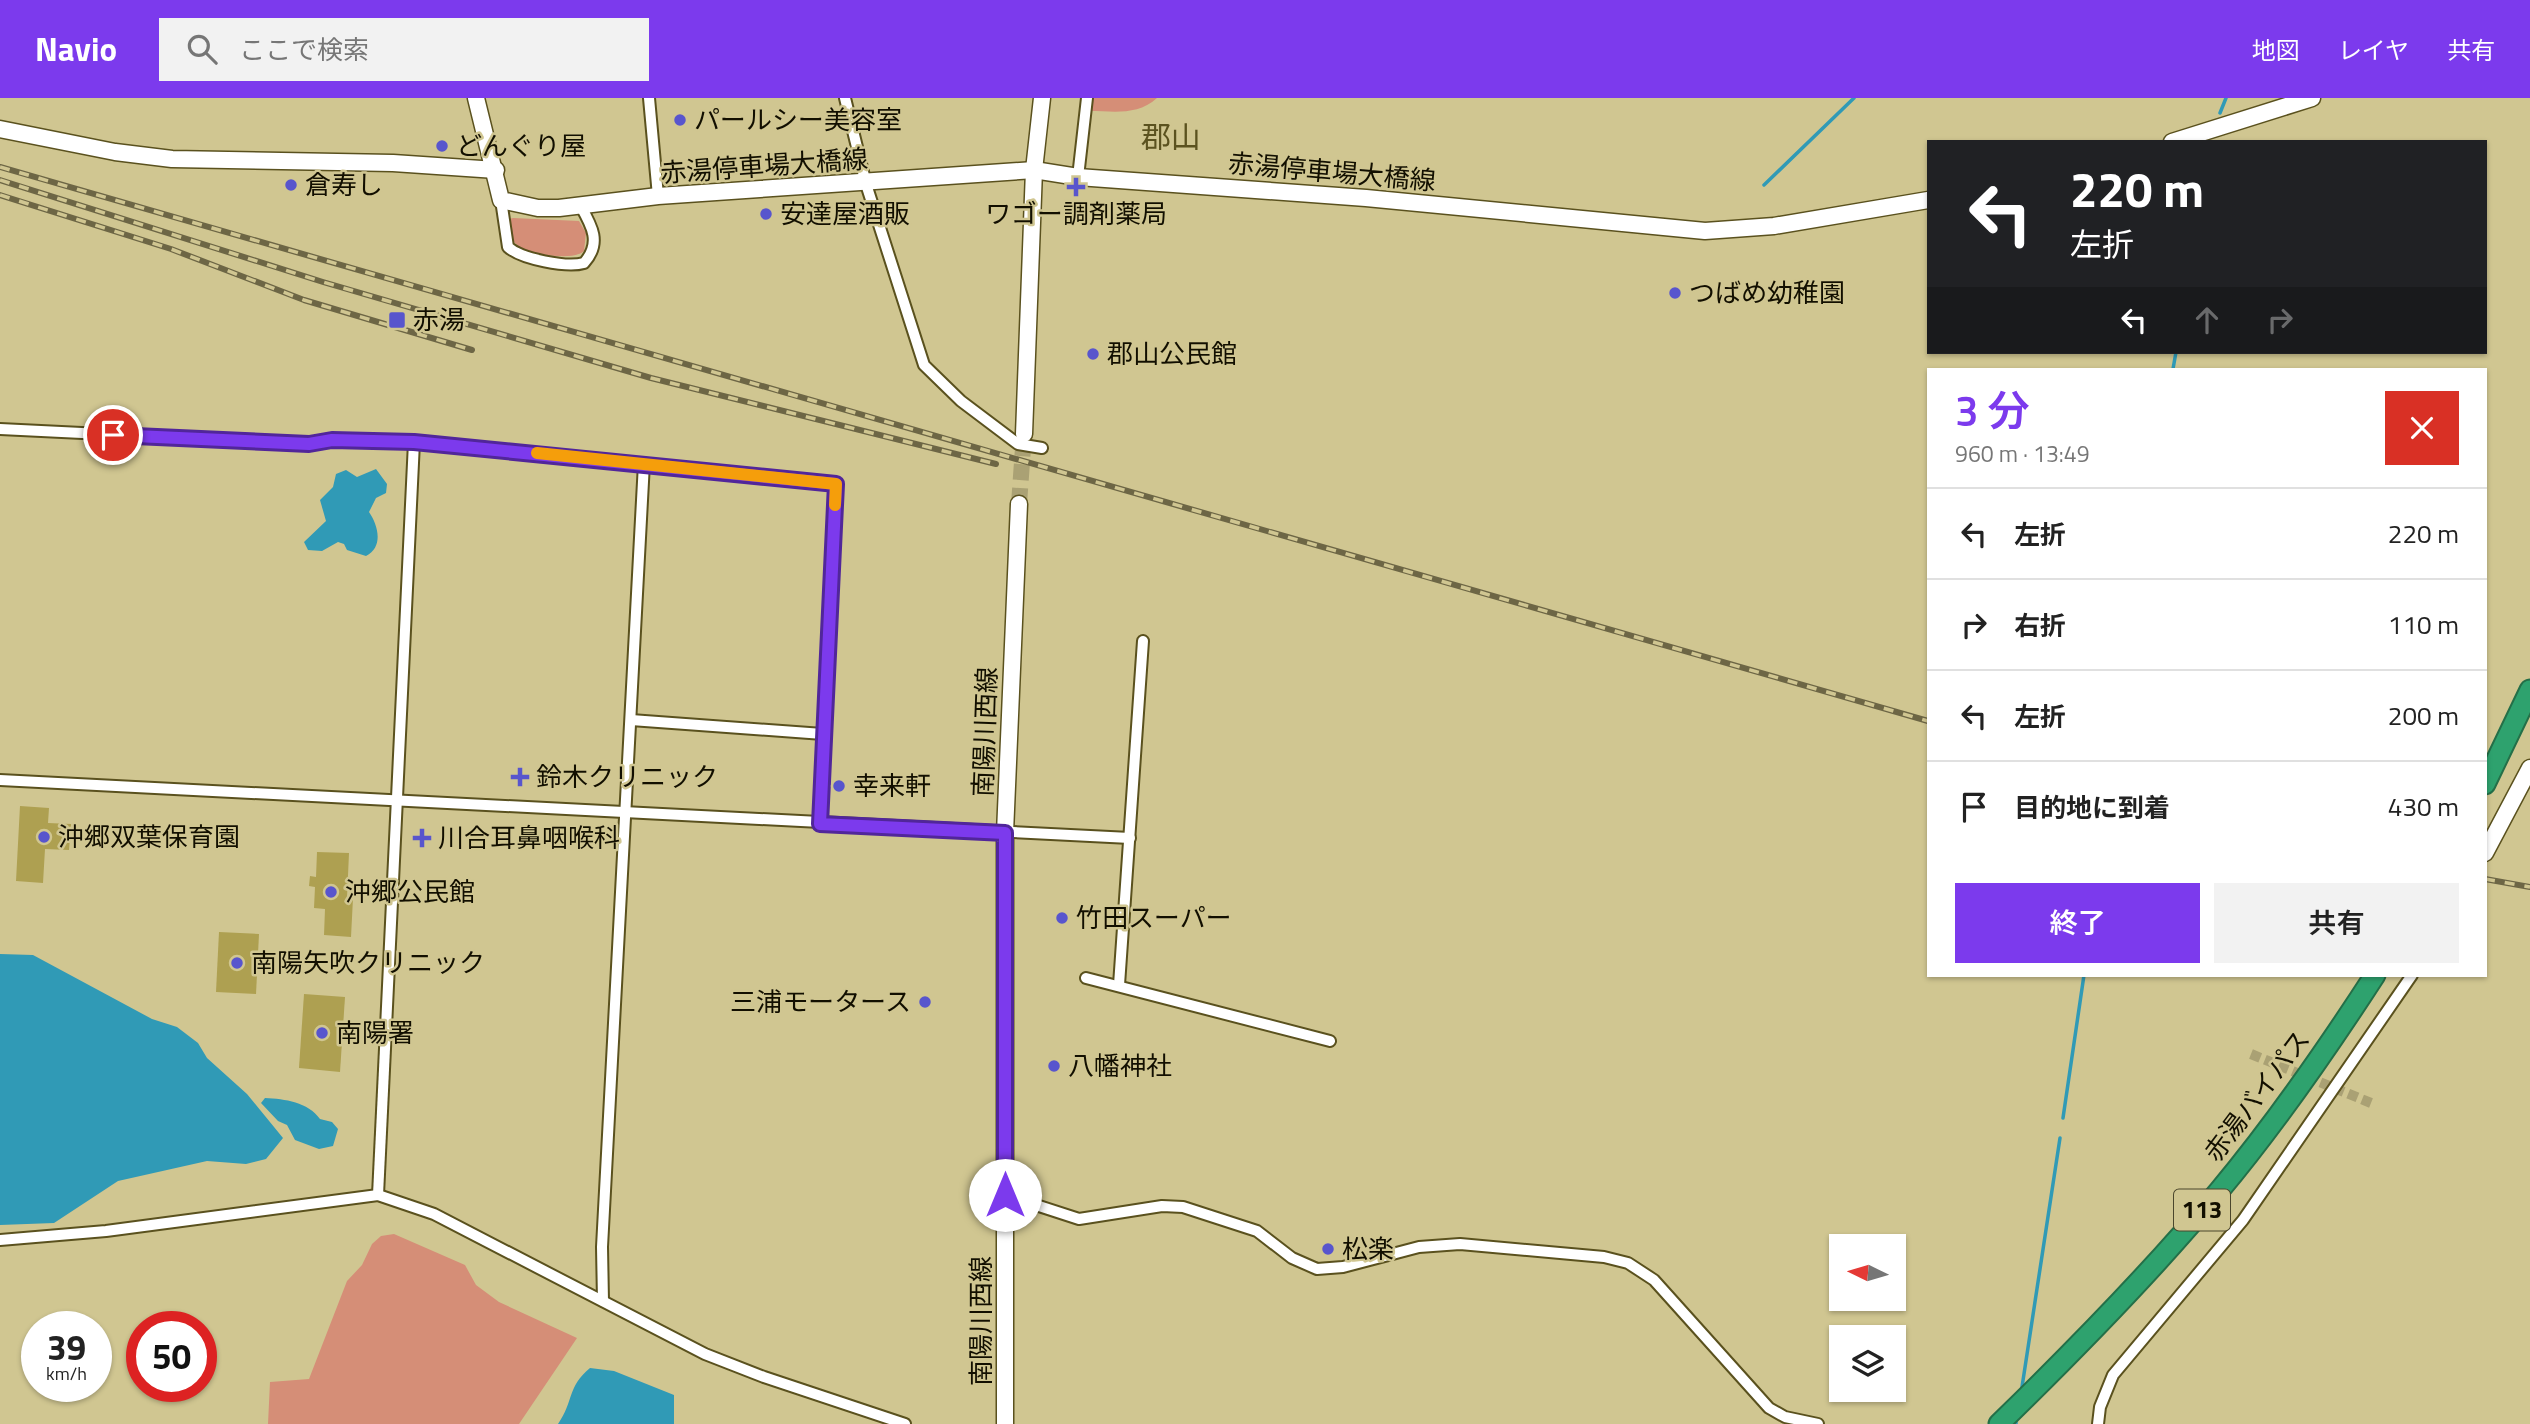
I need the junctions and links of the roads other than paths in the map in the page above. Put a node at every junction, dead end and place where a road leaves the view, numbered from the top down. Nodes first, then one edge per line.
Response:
1 (476, 98) edge
2 (649, 98) edge
3 (845, 98) edge
4 (1042, 98) edge
5 (1087, 98) edge
6 (2312, 98) edge
7 (0, 130) edge
8 (2178, 140) edge
9 (496, 170) junction
10 (1034, 170) junction
11 (1078, 177) junction
12 (866, 184) junction
13 (658, 197) junction
14 (502, 200) junction
15 (1927, 200) edge
16 (580, 205) junction
17 (0, 429) edge
18 (1024, 434) tunnel mouth
19 (414, 442) junction
20 (1042, 448) dead end
21 (644, 463) junction
22 (1019, 504) tunnel mouth
23 (1143, 641) dead end
24 (2530, 690) edge
25 (631, 720) junction
26 (823, 734) junction
27 (2530, 768) edge
28 (0, 780) edge
29 (2487, 780) edge
30 (395, 799) junction
31 (626, 812) junction
32 (820, 824) junction
33 (1005, 833) junction
34 (1130, 838) junction
35 (2487, 849) edge
36 (2374, 977) edge
37 (2411, 977) edge
38 (1086, 978) dead end
39 (1119, 985) junction
40 (1330, 1041) dead end
41 (378, 1195) junction
42 (1005, 1195) junction
43 (0, 1240) edge
44 (603, 1301) junction
45 (2000, 1423) edge
46 (905, 1424) edge
47 (1006, 1424) edge
48 (1818, 1424) edge
49 (2098, 1424) edge

1 - 9 main road
2 - 13 street
3 - 12 street
4 - 10 main road
5 - 11 street
6 - 8 main road
7 - 9 main road
9 - 14 main road
10 - 11 main road, 赤湯停車場大橋線
10 - 12 main road, 赤湯停車場大橋線
10 - 18 main road
11 - 15 main road, 赤湯停車場大橋線
12 - 13 main road, 赤湯停車場大橋線
12 - 20 street
13 - 16 main road, 赤湯停車場大橋線
14 - 16 main road, 赤湯停車場大橋線
14 - 16 street
17 - 19 street
19 - 21 street
19 - 30 street
21 - 25 street
21 - 26 street
22 - 33 main road, 南陽川西線
23 - 34 street
24 - 29 highway
25 - 26 street
25 - 31 street
26 - 32 street
27 - 35 main road
28 - 30 street
30 - 31 street
30 - 41 street
31 - 32 street
31 - 44 street
32 - 33 street
33 - 34 street
33 - 42 main road, 南陽川西線
34 - 39 street
36 - 45 highway, 赤湯バイパス / 113
37 - 49 street
38 - 39 street
39 - 40 street
41 - 43 street
41 - 44 street
42 - 47 main road, 南陽川西線
42 - 48 street
44 - 46 street

